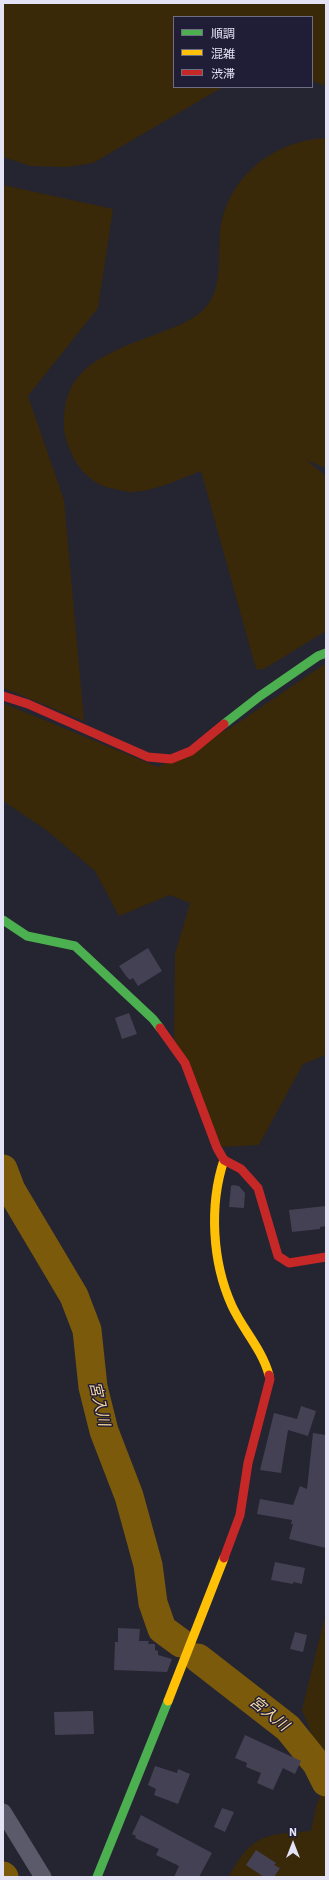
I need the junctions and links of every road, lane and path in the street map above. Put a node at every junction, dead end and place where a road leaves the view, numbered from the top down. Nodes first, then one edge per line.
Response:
1 (326, 653) edge
2 (3, 696) edge
3 (3, 920) edge
4 (224, 1160) junction
5 (326, 1257) edge
6 (3, 1812) edge
7 (42, 1877) edge
8 (97, 1877) edge

1 - 2 street
3 - 4 street
4 - 5 street
4 - 8 street
6 - 7 street

